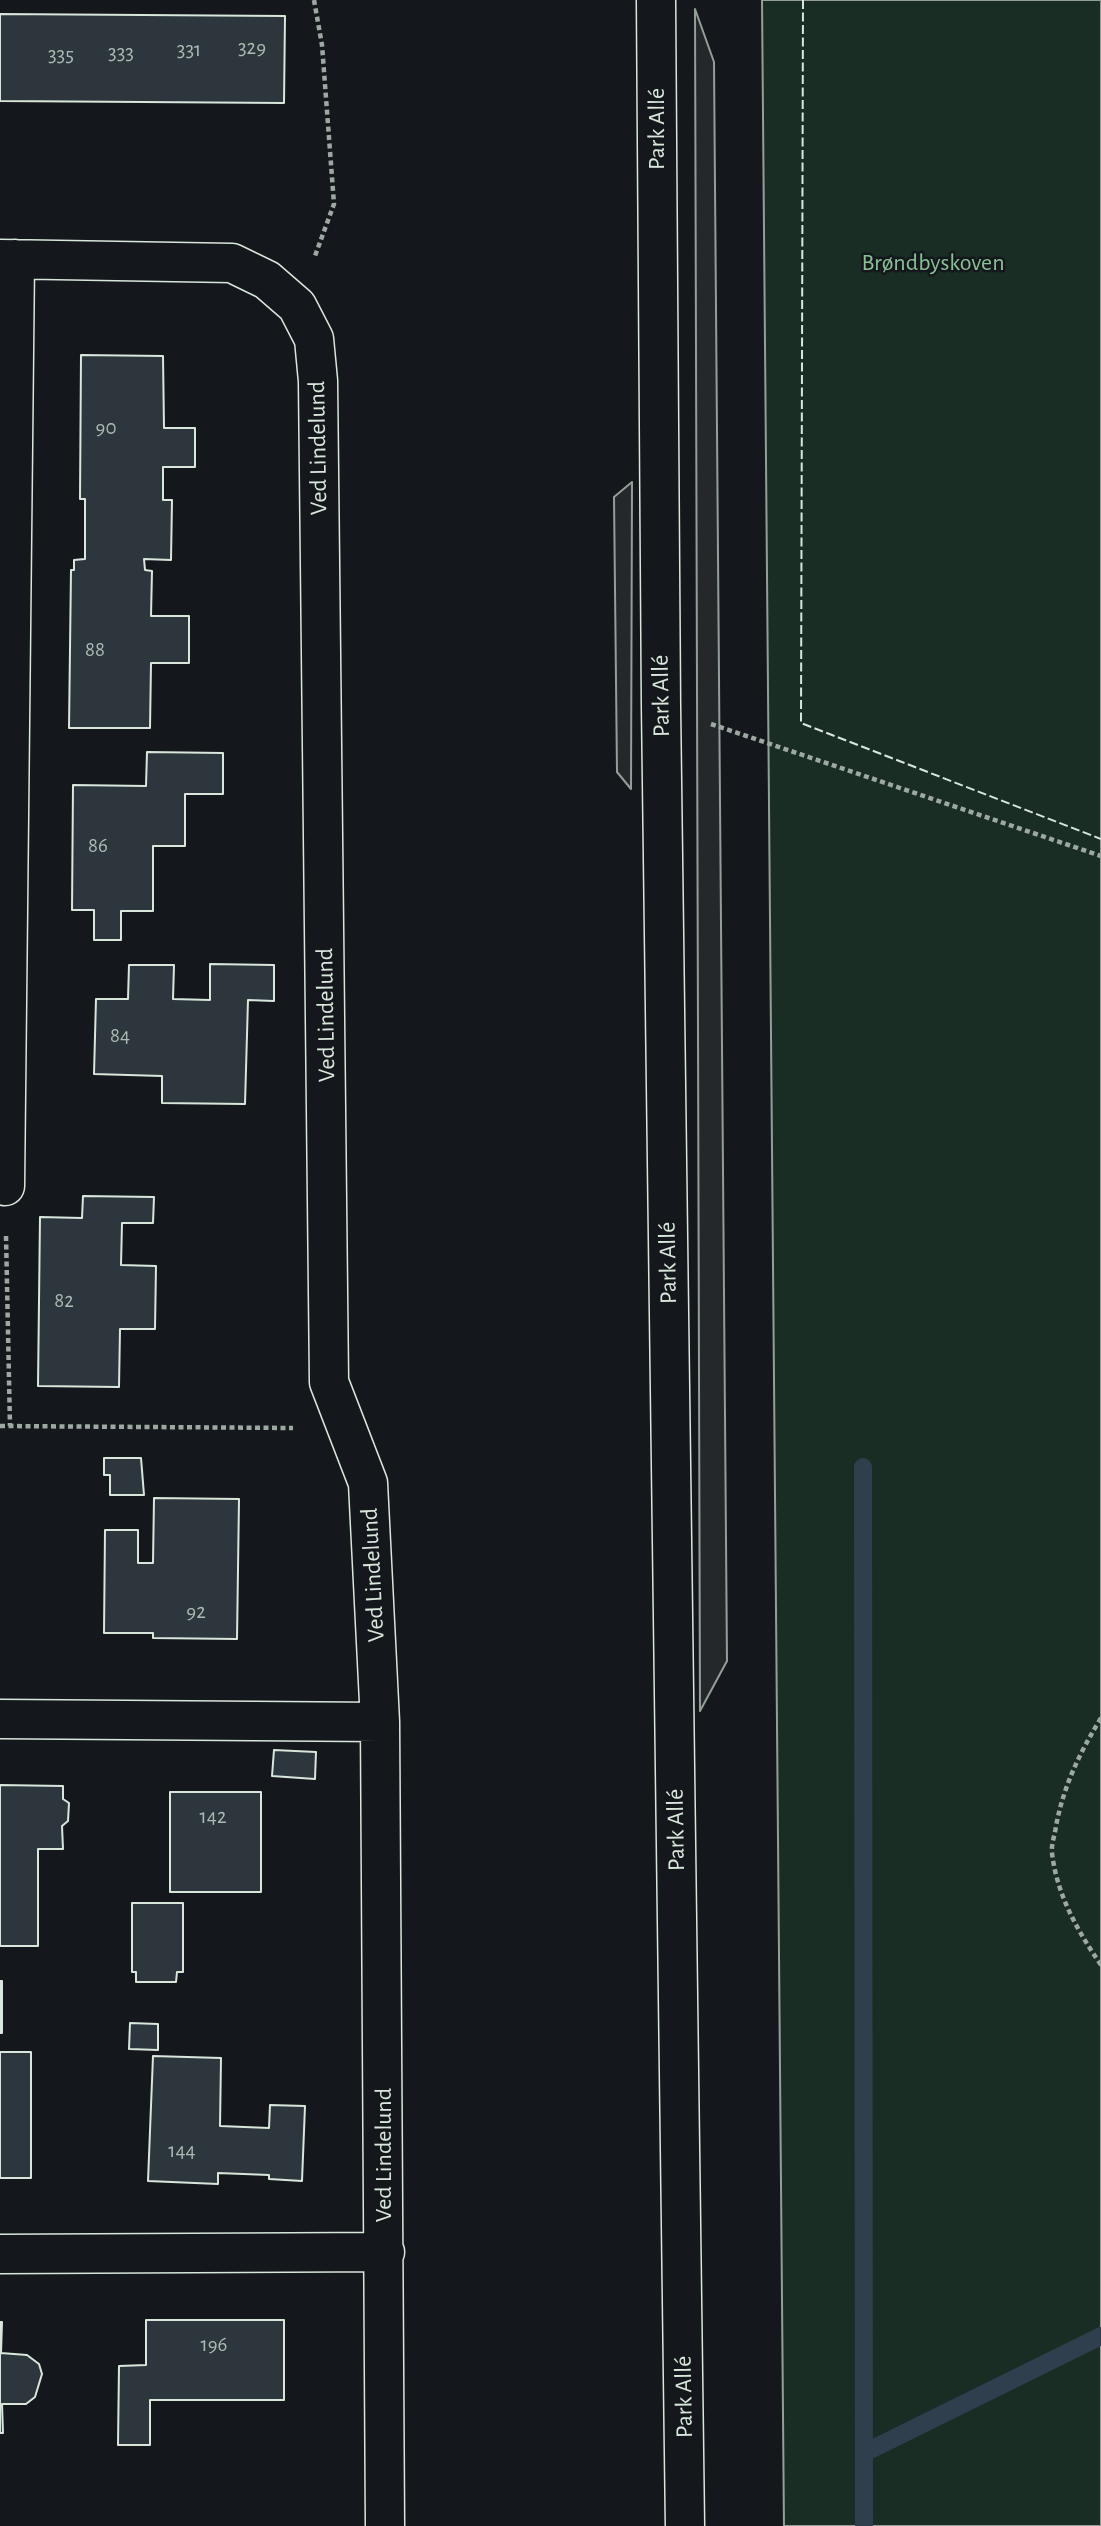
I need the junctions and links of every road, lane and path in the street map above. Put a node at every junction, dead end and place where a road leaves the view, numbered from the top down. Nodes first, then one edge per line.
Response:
1 (314, 0) edge
2 (656, 0) edge
3 (7, 259) edge
4 (297, 306) junction
5 (660, 706) junction
6 (1101, 856) edge
7 (5, 1186) joint
8 (0, 1426) edge
9 (10, 1426) junction
10 (348, 1428) junction
11 (1101, 1718) edge
12 (0, 1719) edge
13 (380, 1722) junction
14 (1101, 1965) edge
15 (384, 2252) junction
16 (0, 2254) edge
17 (386, 2526) edge
18 (685, 2526) edge

1 - 4 path
2 - 5 street, Park Allé
3 - 4 street, Ved Lindelund
3 - 7 street, Ved Lindelund
4 - 10 street, Ved Lindelund
5 - 6 path
5 - 18 street, Park Allé
7 - 9 path
8 - 9 path
9 - 10 path
10 - 13 street, Ved Lindelund
11 - 14 path
12 - 13 street
13 - 15 street, Ved Lindelund
15 - 16 street, Ved Lindelund
15 - 17 street, Ved Lindelund

